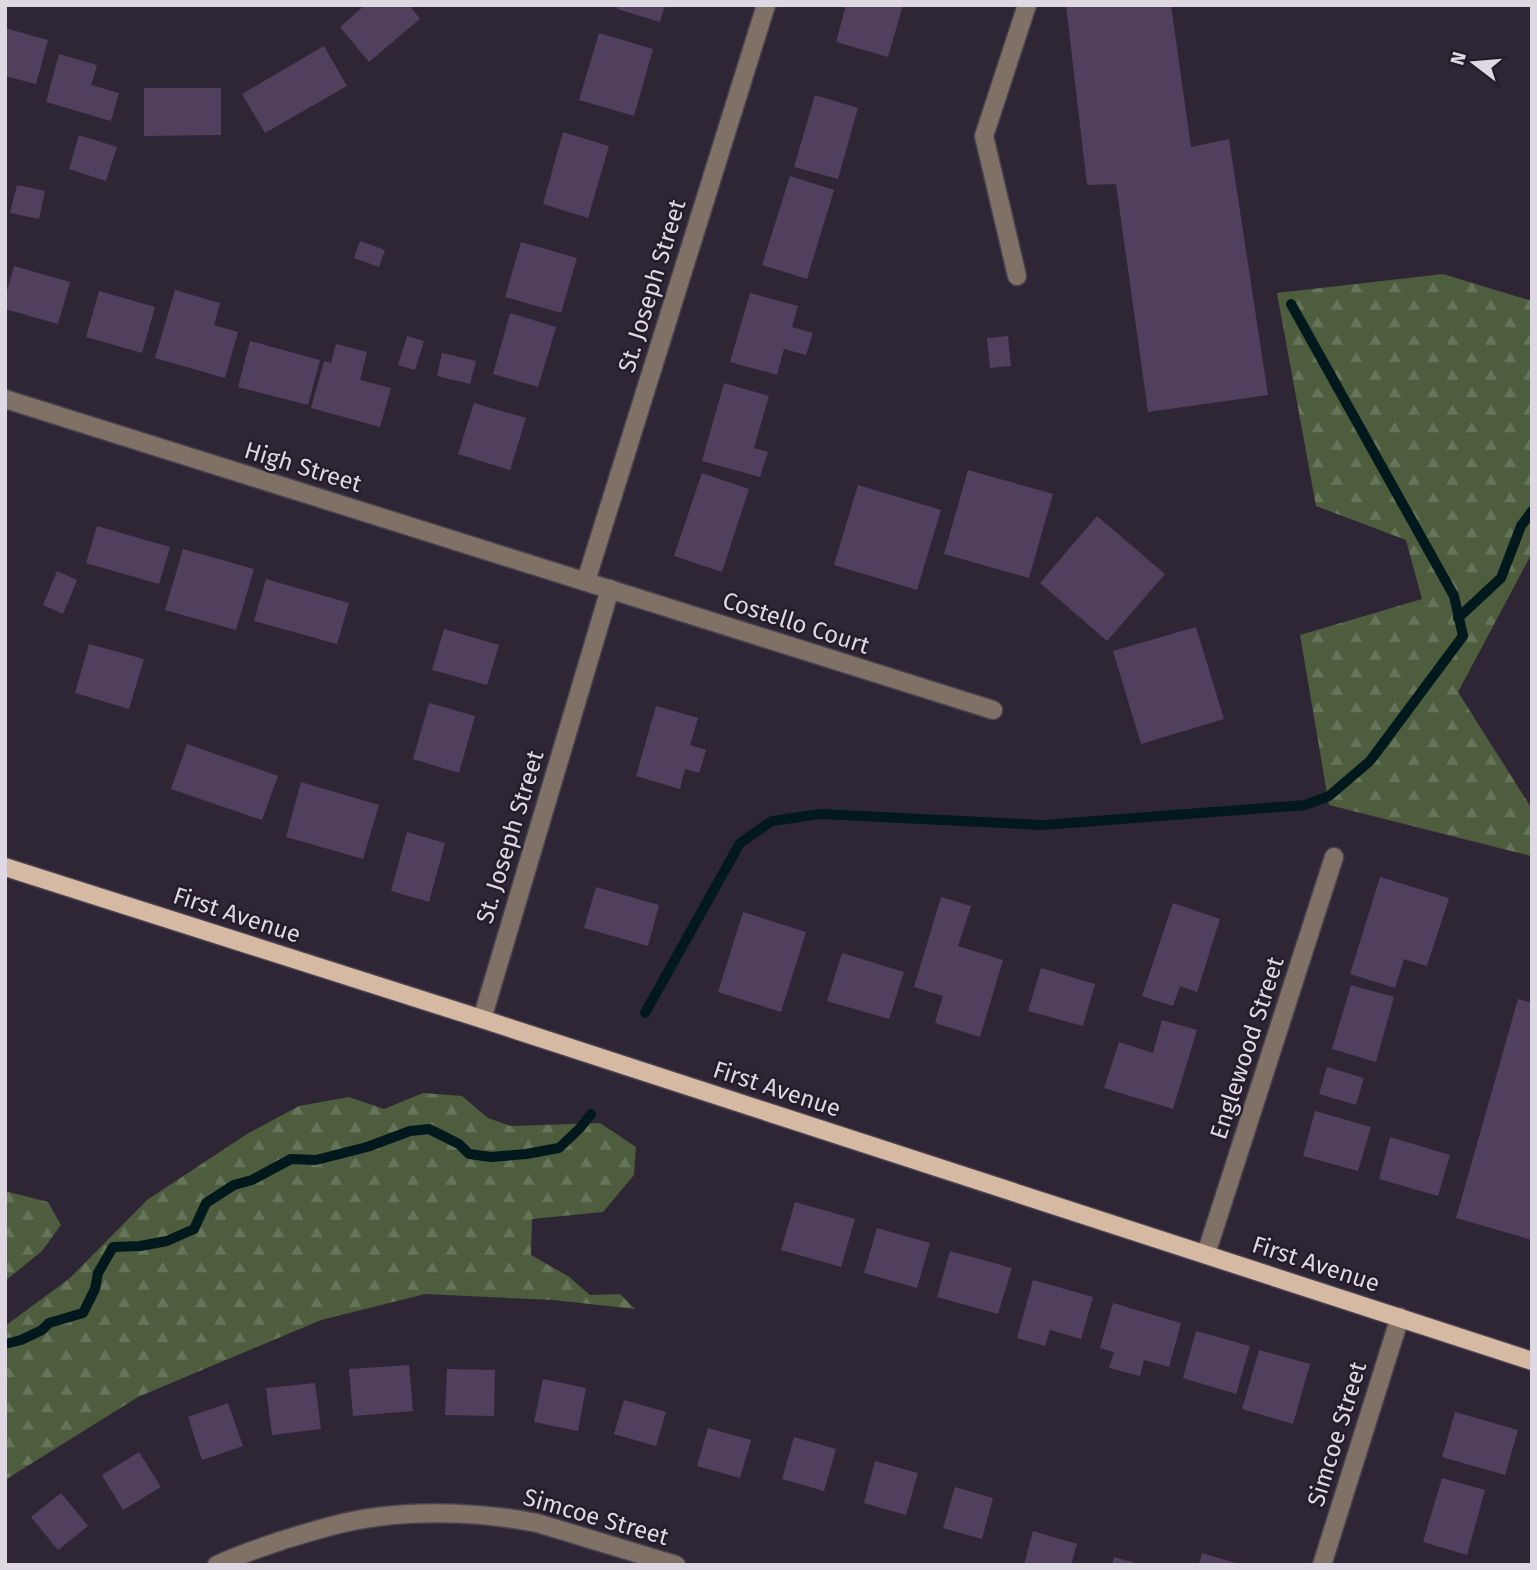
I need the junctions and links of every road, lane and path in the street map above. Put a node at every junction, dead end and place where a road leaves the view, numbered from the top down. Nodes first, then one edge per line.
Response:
1 (765, 5) edge
2 (1027, 5) edge
3 (1017, 276) dead end
4 (5, 399) edge
5 (586, 582) junction
6 (610, 589) junction
7 (992, 710) dead end
8 (1334, 857) dead end
9 (5, 867) edge
10 (482, 1019) junction
11 (1206, 1254) junction
12 (1400, 1317) junction
13 (1532, 1361) edge
14 (217, 1565) edge
15 (676, 1565) edge
16 (1322, 1565) edge

1 - 5 street, St. Joseph Street
2 - 3 street
4 - 5 street, High Street
5 - 6 street, Costello Court
6 - 7 street, Costello Court
6 - 10 street, St. Joseph Street
8 - 11 street, Englewood Street
9 - 10 main road, First Avenue
10 - 11 main road, First Avenue
11 - 12 main road, First Avenue
12 - 13 main road, First Avenue
12 - 16 street, Simcoe Street
14 - 15 street, Simcoe Street

